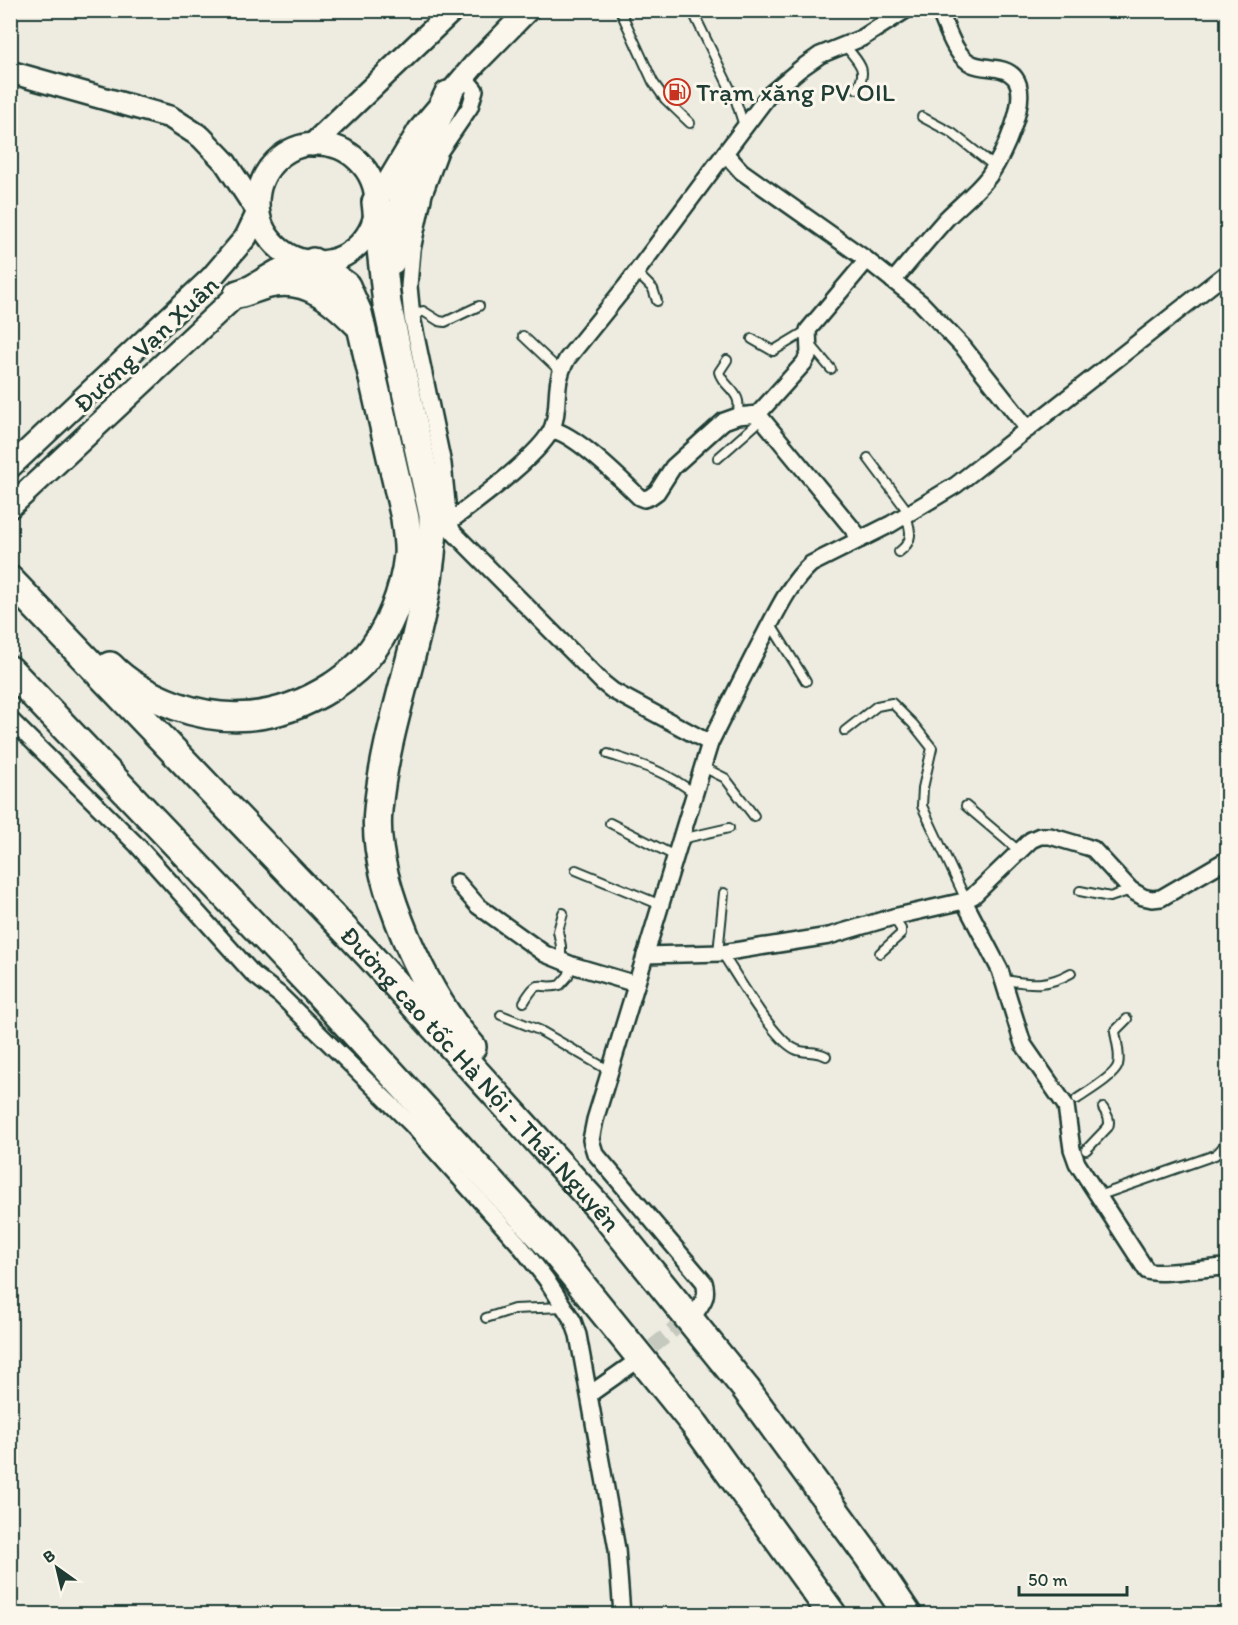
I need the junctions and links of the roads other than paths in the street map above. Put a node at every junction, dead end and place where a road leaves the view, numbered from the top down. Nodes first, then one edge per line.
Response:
1 (453, 10) edge
2 (528, 10) edge
3 (620, 10) edge
4 (692, 10) edge
5 (906, 10) edge
6 (939, 10) edge
7 (844, 44) junction
8 (10, 72) edge
9 (456, 86) junction
10 (857, 89) dead end
11 (922, 117) dead end
12 (690, 123) dead end
13 (744, 128) junction
14 (312, 145) junction
15 (725, 153) junction
16 (994, 166) junction
17 (376, 202) junction
18 (258, 212) junction
19 (867, 260) junction
20 (314, 262) junction
21 (636, 272) junction
22 (1227, 272) edge
23 (893, 281) junction
24 (238, 294) junction
25 (657, 301) dead end
26 (387, 304) junction
27 (478, 306) dead end
28 (412, 317) junction
29 (361, 327) junction
30 (523, 336) dead end
31 (809, 337) junction
32 (752, 339) dead end
33 (727, 360) dead end
34 (831, 369) dead end
35 (560, 371) junction
36 (738, 416) junction
37 (760, 417) junction
38 (1028, 429) junction
39 (552, 430) junction
40 (718, 458) dead end
41 (868, 458) dead end
42 (10, 467) edge
43 (10, 507) edge
44 (908, 514) junction
45 (449, 522) junction
46 (861, 539) junction
47 (899, 552) dead end
48 (10, 560) edge
49 (10, 579) edge
50 (770, 624) junction
51 (10, 670) edge
52 (806, 681) dead end
53 (10, 689) edge
54 (10, 719) edge
55 (845, 731) dead end
56 (710, 743) junction
57 (608, 754) dead end
58 (704, 764) junction
59 (694, 794) junction
60 (966, 806) dead end
61 (754, 816) dead end
62 (610, 823) dead end
63 (729, 828) dead end
64 (681, 839) junction
65 (1019, 851) junction
66 (675, 856) junction
67 (1227, 859) edge
68 (576, 870) dead end
69 (457, 882) dead end
70 (1131, 890) junction
71 (1080, 891) dead end
72 (724, 893) dead end
73 (965, 900) junction
74 (661, 904) junction
75 (563, 913) dead end
76 (893, 917) junction
77 (880, 952) dead end
78 (720, 953) junction
79 (645, 955) junction
80 (567, 963) junction
81 (298, 972) junction
82 (1071, 974) dead end
83 (1004, 980) junction
84 (636, 984) junction
85 (524, 1002) dead end
86 (501, 1015) dead end
87 (1127, 1019) dead end
88 (826, 1056) dead end
89 (610, 1071) junction
90 (1072, 1102) junction
91 (1103, 1108) dead end
92 (1227, 1120) edge
93 (1081, 1153) junction
94 (1098, 1196) junction
95 (601, 1210) junction
96 (1227, 1267) edge
97 (564, 1307) junction
98 (697, 1311) tunnel mouth
99 (486, 1318) dead end
100 (631, 1365) tunnel mouth
101 (590, 1394) junction
102 (622, 1614) edge
103 (832, 1614) edge
104 (907, 1614) edge

1 - 14 main road
2 - 9 main road
3 - 12 lane
4 - 13 lane
5 - 7 street
6 - 16 street
7 - 10 lane
7 - 13 street
8 - 18 main road
9 - 17 main road
9 - 26 highway
9 - 28 street
11 - 16 lane
13 - 15 street
14 - 17 main road
14 - 18 main road
15 - 19 street
15 - 21 street
16 - 23 street
17 - 20 main road
17 - 26 highway
18 - 20 main road
18 - 42 main road, Đường Vạn Xuân
19 - 23 street
19 - 31 street
20 - 24 main road, Đường Vạn Xuân
20 - 29 highway
21 - 25 lane
21 - 35 street
22 - 38 street
23 - 38 street
24 - 29 highway
24 - 43 main road, Đường Vạn Xuân
26 - 95 highway
27 - 28 lane
28 - 45 street
29 - 48 highway
30 - 35 lane
31 - 32 lane
31 - 34 lane
31 - 37 street
33 - 36 lane
35 - 39 street
36 - 37 street
36 - 39 street
37 - 40 lane
37 - 46 street
38 - 44 street
39 - 45 street
41 - 44 lane
44 - 46 street
44 - 47 lane
45 - 56 street
46 - 50 street
49 - 95 highway, Đường cao tốc Hà Nội - Thái Nguyên
50 - 52 lane
50 - 56 street
51 - 81 highway
53 - 81 highway
54 - 97 street
55 - 73 lane
56 - 58 street
57 - 59 lane
58 - 59 street
58 - 61 lane
59 - 64 street
60 - 65 lane
62 - 66 lane
63 - 64 lane
64 - 66 street
65 - 70 street
65 - 73 street
66 - 74 street
67 - 70 street
68 - 74 lane
69 - 80 street
70 - 71 lane
72 - 78 lane
73 - 76 street
73 - 83 street
74 - 79 street
75 - 80 lane
76 - 77 lane
76 - 78 street
78 - 79 street
78 - 88 lane
79 - 84 street
80 - 84 street
80 - 85 lane
81 - 103 highway
82 - 83 lane
83 - 90 street
84 - 89 street
86 - 89 lane
87 - 90 lane
89 - 98 street
90 - 93 street
91 - 93 lane
92 - 94 lane
93 - 94 street
94 - 96 street
95 - 104 highway, Đường cao tốc Hà Nội - Thái Nguyên
97 - 99 lane
97 - 101 street
100 - 101 street
101 - 102 street

